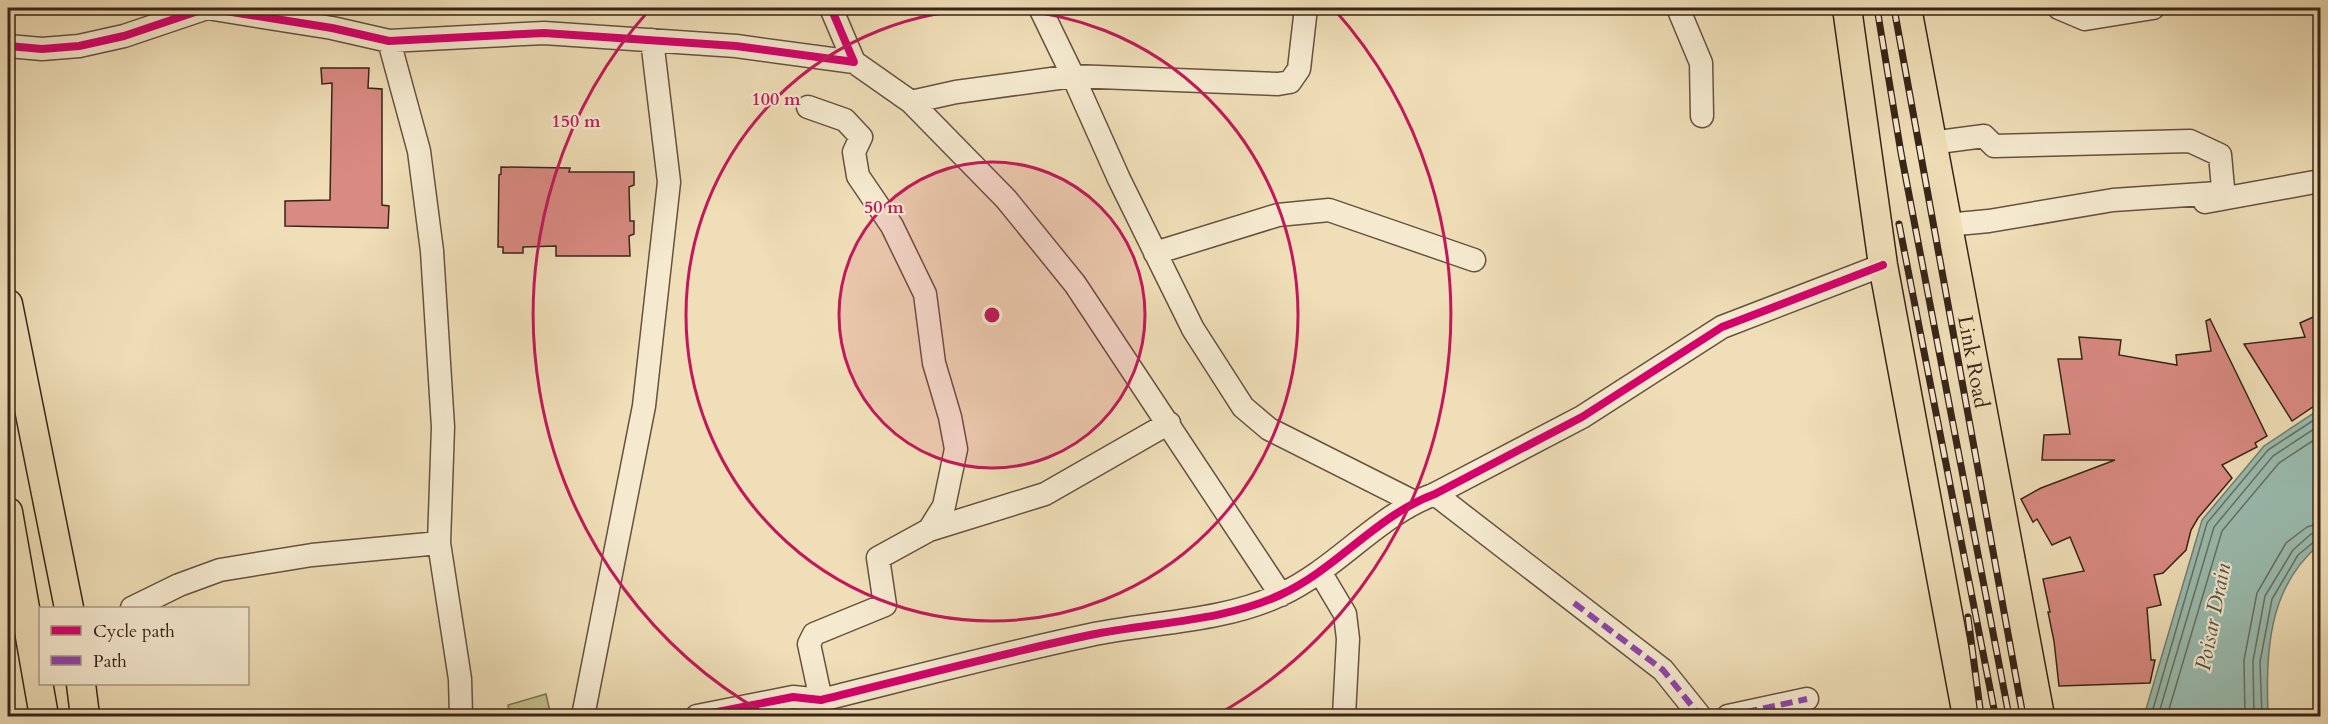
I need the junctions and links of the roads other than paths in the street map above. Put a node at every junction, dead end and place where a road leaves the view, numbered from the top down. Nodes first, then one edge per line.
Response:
1 (831, 8) edge
2 (1040, 8) edge
3 (1306, 8) edge
4 (1678, 8) edge
5 (1847, 8) edge
6 (1906, 8) edge
7 (2153, 8) edge
8 (2065, 9) edge
9 (652, 40) junction
10 (389, 41) junction
11 (8, 46) edge
12 (854, 62) junction
13 (1073, 76) junction
14 (911, 102) junction
15 (808, 107) dead end
16 (1702, 116) dead end
17 (1931, 143) junction
18 (2320, 182) edge
19 (1947, 233) junction
20 (1155, 253) junction
21 (1474, 260) dead end
22 (1883, 265) junction
23 (8, 304) edge
24 (1169, 423) junction
25 (1435, 494) junction
26 (1414, 502) junction
27 (8, 512) edge
28 (929, 530) junction
29 (438, 543) junction
30 (1320, 572) junction
31 (1281, 595) junction
32 (69, 607) edge
33 (136, 607) edge
34 (36, 640) edge
35 (39, 669) edge
36 (41, 685) edge
37 (81, 685) edge
38 (1807, 699) dead end
39 (820, 708) edge
40 (44, 717) edge
41 (86, 717) edge
42 (461, 717) edge
43 (583, 717) edge
44 (697, 717) edge
45 (1344, 717) edge
46 (1700, 717) edge
47 (1728, 717) edge
48 (1967, 717) edge
49 (2040, 717) edge

1 - 12 street
2 - 13 street
3 - 13 street
4 - 16 street
5 - 22 main road
6 - 17 main road, Link Road
7 - 8 street
9 - 10 street
9 - 12 street
9 - 43 street
10 - 11 street
10 - 29 street
12 - 14 street
13 - 14 street
13 - 20 street
14 - 24 street
15 - 28 street
17 - 19 main road, Link Road
17 - 19 street
18 - 19 street
19 - 49 main road, Link Road
20 - 21 street
20 - 26 street
22 - 25 street
22 - 48 main road
23 - 32 main road
24 - 28 street
24 - 31 street
25 - 26 street
25 - 46 street
26 - 30 street
27 - 34 main road
28 - 39 street
29 - 33 street
29 - 42 street
30 - 31 street
30 - 45 street
31 - 39 street
34 - 35 main road
36 - 40 main road
37 - 41 main road
38 - 47 street
39 - 44 street

